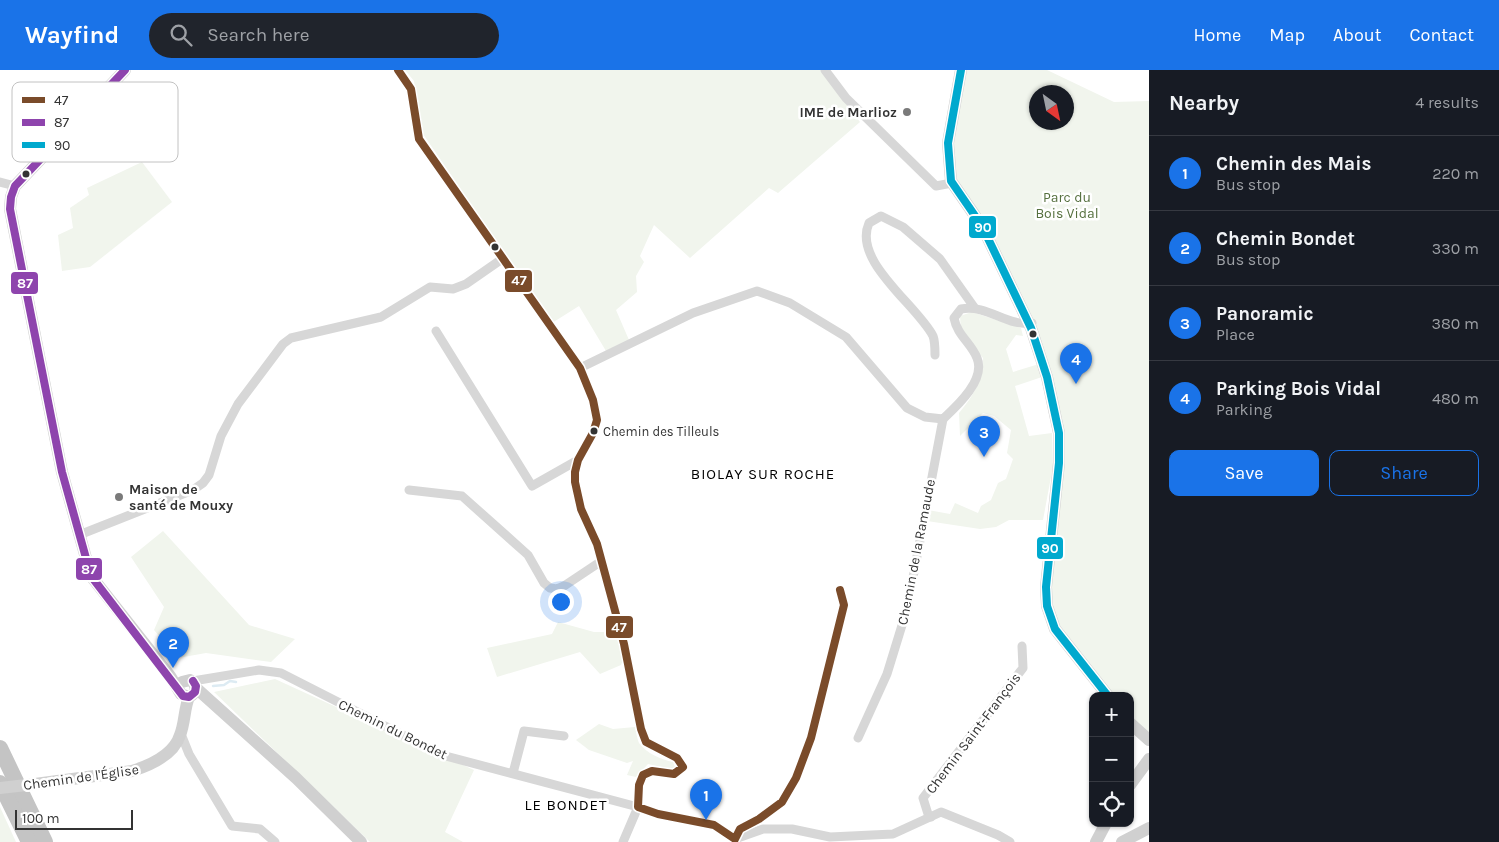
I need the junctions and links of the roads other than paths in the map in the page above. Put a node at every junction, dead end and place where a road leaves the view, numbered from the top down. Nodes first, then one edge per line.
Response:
1 (125, 70) edge
2 (398, 70) edge
3 (825, 70) edge
4 (961, 70) edge
5 (114, 82) edge
6 (38, 162) edge
7 (0, 182) edge
8 (950, 182) junction
9 (15, 186) junction
10 (502, 259) junction
11 (974, 307) junction
12 (1027, 323) junction
13 (436, 331) dead end
14 (935, 355) dead end
15 (580, 368) junction
16 (943, 419) junction
17 (578, 460) junction
18 (409, 490) dead end
19 (79, 535) junction
20 (600, 562) junction
21 (840, 590) dead end
22 (1022, 646) dead end
23 (188, 690) junction
24 (1105, 692) edge
25 (1134, 727) edge
26 (181, 734) junction
27 (564, 736) dead end
28 (858, 738) dead end
29 (1149, 740) edge
30 (0, 748) edge
31 (1149, 759) edge
32 (512, 773) junction
33 (1132, 782) edge
34 (0, 783) edge
35 (0, 788) edge
36 (638, 807) junction
37 (932, 817) junction
38 (1104, 827) edge
39 (1149, 828) edge
40 (735, 840) edge
41 (29, 842) edge
42 (46, 842) edge
43 (275, 842) edge
44 (361, 842) edge
45 (623, 842) edge
46 (1010, 842) edge
47 (1096, 842) edge
48 (1122, 842) edge

1 - 5 street
2 - 10 street
3 - 8 street
4 - 8 street
6 - 9 street
7 - 9 street
8 - 12 street
9 - 19 street
10 - 15 street
10 - 19 street
11 - 12 street
11 - 14 street
11 - 16 street
12 - 24 street
13 - 17 street
15 - 16 street
15 - 17 street
16 - 28 street, Chemin de la Ramaude
17 - 20 street
18 - 20 street
19 - 23 street
20 - 36 street
21 - 40 street
22 - 37 street, Chemin Saint-François
23 - 26 street, Chemin de l'Église
23 - 32 street, Chemin du Bondet
23 - 44 street
25 - 29 street
26 - 35 street, Chemin de l'Église, bridge
26 - 43 street
27 - 32 street
30 - 42 highway
31 - 33 street
32 - 36 street, Chemin du Bondet
34 - 41 highway
36 - 40 street, Chemin du Bondet
36 - 45 street
37 - 40 street
37 - 46 street
38 - 47 street
39 - 48 street

